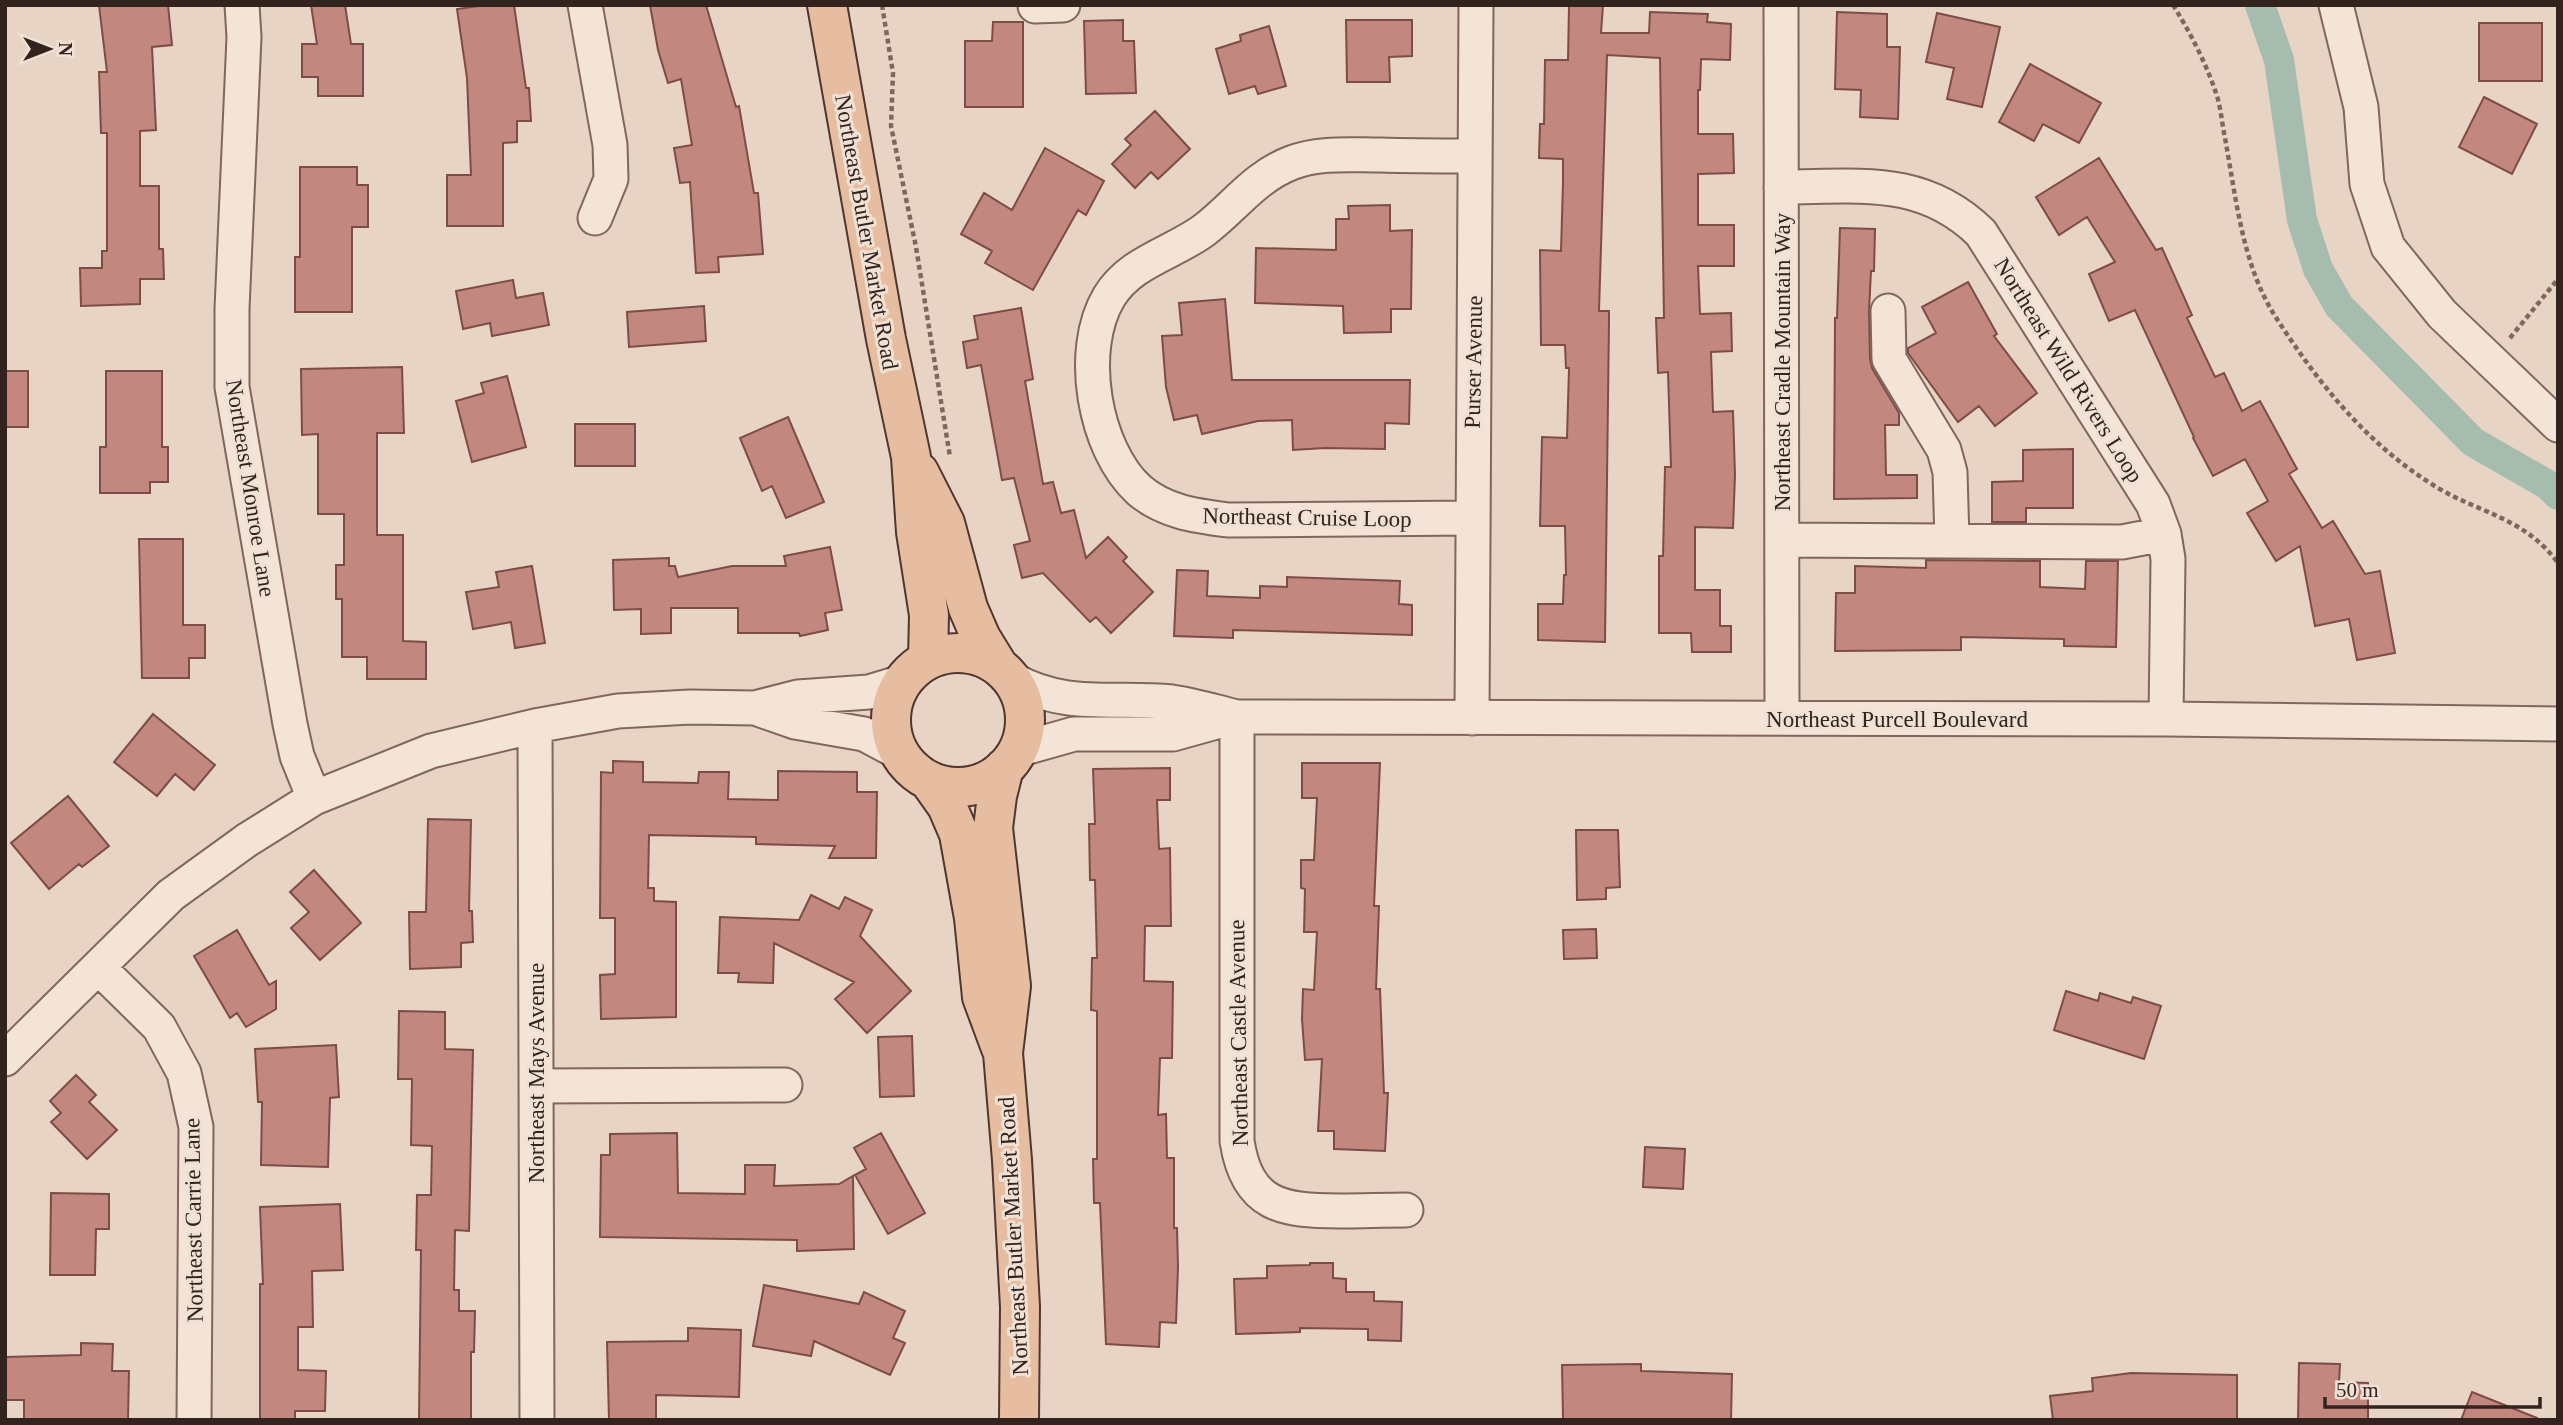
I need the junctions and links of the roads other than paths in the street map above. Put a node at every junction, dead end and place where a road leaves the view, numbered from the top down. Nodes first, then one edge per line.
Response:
1 (242, 5) edge
2 (585, 5) edge
3 (827, 5) edge
4 (1476, 5) edge
5 (1782, 5) edge
6 (2336, 5) edge
7 (1475, 156) junction
8 (1781, 187) junction
9 (595, 218) dead end
10 (1888, 311) dead end
11 (2558, 425) edge
12 (911, 457) junction
13 (1472, 518) junction
14 (2164, 534) junction
15 (1783, 540) junction
16 (1952, 541) junction
17 (915, 670) junction
18 (1004, 672) junction
19 (755, 708) junction
20 (1237, 717) junction
21 (1472, 718) junction
22 (1782, 718) junction
23 (2166, 719) junction
24 (2558, 724) edge
25 (535, 726) junction
26 (898, 752) junction
27 (1012, 758) junction
28 (930, 782) junction
29 (314, 798) junction
30 (99, 968) junction
31 (1003, 1053) junction
32 (5, 1059) edge
33 (785, 1085) dead end
34 (537, 1086) junction
35 (1406, 1210) dead end
36 (194, 1420) edge
37 (537, 1420) edge
38 (1019, 1420) edge

1 - 29 street, Northeast Monroe Lane
2 - 9 street
3 - 12 main road, Northeast Butler Market Road
4 - 7 street, Purser Avenue
5 - 8 street, Northeast Cradle Mountain Way
6 - 11 street
7 - 13 street, Purser Avenue
7 - 13 street, Northeast Cruise Loop
8 - 14 street, Northeast Wild Rivers Loop
8 - 15 street, Northeast Cradle Mountain Way
10 - 16 street
12 - 17 main road, Northeast Butler Market Road
12 - 18 main road, Northeast Butler Market Road
13 - 21 street, Purser Avenue
14 - 16 street
14 - 23 street, Northeast Wild Rivers Loop
15 - 16 street
15 - 22 street, Northeast Cradle Mountain Way
17 - 18 main road
17 - 19 street
17 - 26 main road
18 - 20 street, Northeast Purcell Boulevard
18 - 27 main road
19 - 25 street
19 - 26 street
20 - 21 street, Northeast Purcell Boulevard
20 - 27 street, Northeast Purcell Boulevard
20 - 35 street, Northeast Castle Avenue
21 - 22 street, Northeast Purcell Boulevard
22 - 23 street, Northeast Purcell Boulevard
23 - 24 street, Northeast Purcell Boulevard
25 - 29 street
25 - 34 street, Northeast Mays Avenue
26 - 28 main road
27 - 28 main road
27 - 31 main road, Northeast Butler Market Road
28 - 31 main road, Northeast Butler Market Road
29 - 30 street
30 - 32 street
30 - 36 street, Northeast Carrie Lane
31 - 38 main road, Northeast Butler Market Road
33 - 34 street
34 - 37 street, Northeast Mays Avenue

